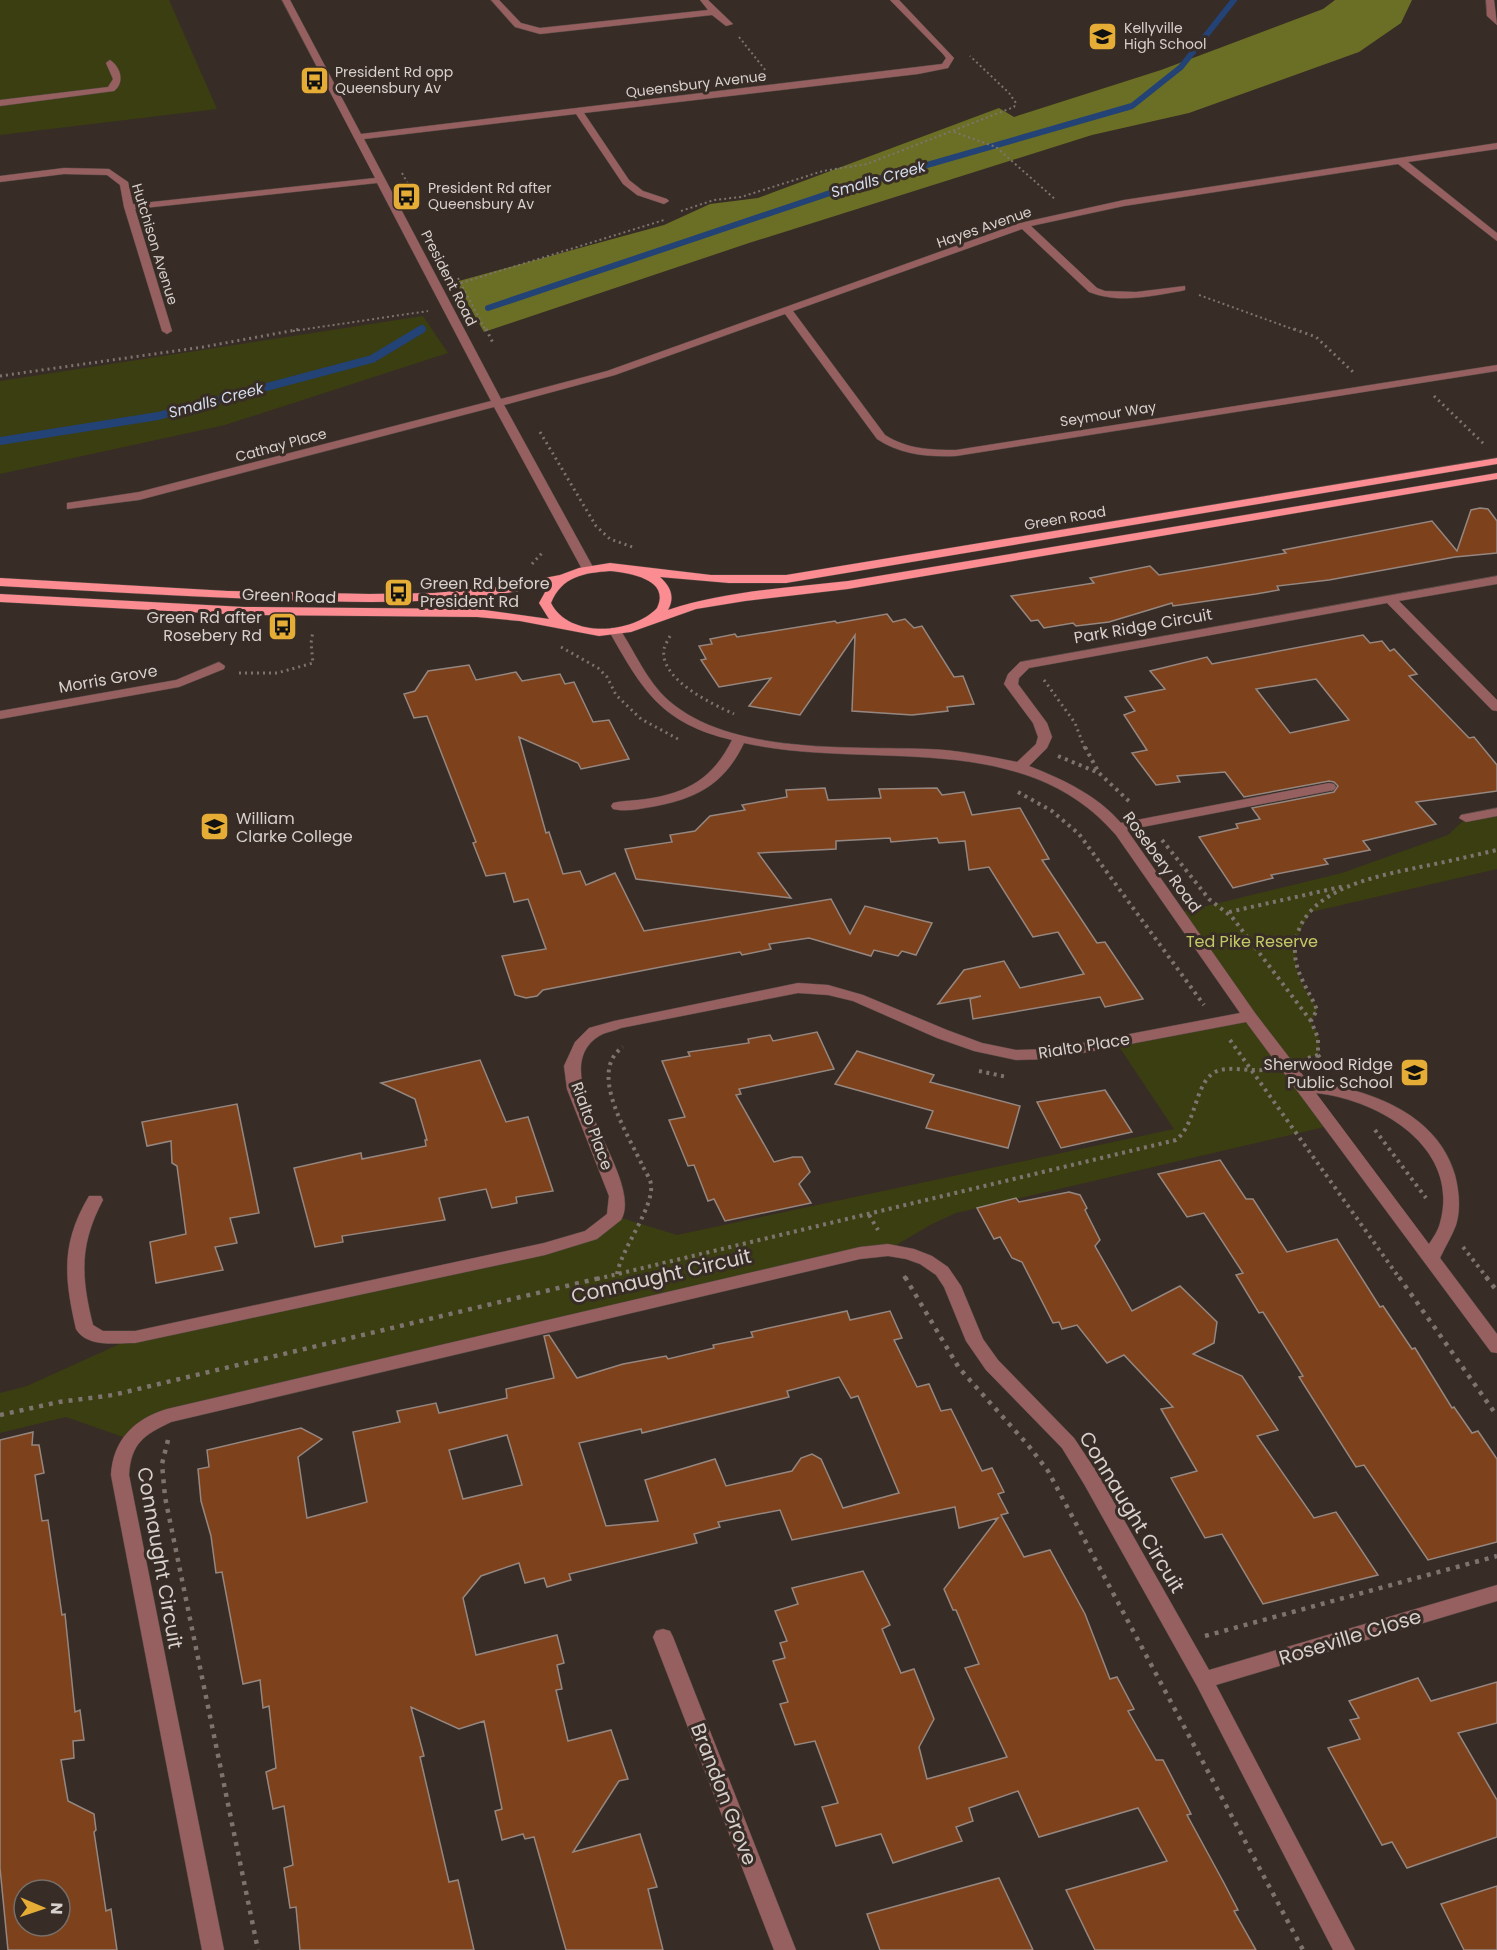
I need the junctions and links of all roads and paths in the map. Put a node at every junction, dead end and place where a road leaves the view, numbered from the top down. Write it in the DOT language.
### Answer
graph roads {
  1 [pos="286,0"];
  2 [pos="495,0"];
  3 [pos="704,0"];
  4 [pos="894,0"];
  5 [pos="1490,0"];
  6 [pos="714,12"];
  7 [pos="1497,22"];
  8 [pos="729,24"];
  9 [pos="528,30"];
  10 [pos="519,35"];
  11 [pos="969,55"];
  12 [pos="110,63"];
  13 [pos="777,88"];
  14 [pos="0,103"];
  15 [pos="578,111"];
  16 [pos="953,132"];
  17 [pos="359,137"];
  18 [pos="1497,146"];
  19 [pos="1400,161"];
  20 [pos="0,179"];
  21 [pos="381,180"];
  22 [pos="664,201"];
  23 [pos="129,207"];
  24 [pos="679,212"];
  25 [pos="1072,215"];
  26 [pos="671,216"];
  27 [pos="1024,225"];
  28 [pos="1497,238"];
  29 [pos="1181,288"];
  30 [pos="424,311"];
  31 [pos="788,311"];
  32 [pos="167,331"];
  33 [pos="494,346"];
  34 [pos="1497,368"];
  35 [pos="0,376"];
  36 [pos="1419,381"];
  37 [pos="1370,388"];
  38 [pos="497,402"];
  39 [pos="535,424"];
  40 [pos="1488,447"];
  41 [pos="1497,461"];
  42 [pos="1497,476"];
  43 [pos="71,506"];
  44 [pos="643,551"];
  45 [pos="588,569"];
  46 [pos="636,570"];
  47 [pos="562,578"];
  48 [pos="1497,580"];
  49 [pos="0,582"];
  50 [pos="0,598"];
  51 [pos="1390,599"];
  52 [pos="650,621"];
  53 [pos="577,628"];
  54 [pos="313,631"];
  55 [pos="615,631"];
  56 [pos="675,631"];
  57 [pos="555,645"];
  58 [pos="219,666"];
  59 [pos="1023,667"];
  60 [pos="1497,707"];
  61 [pos="0,715"];
  62 [pos="737,716"];
  63 [pos="740,738"];
  64 [pos="683,741"];
  65 [pos="1038,750"];
  66 [pos="1021,766"];
  67 [pos="1099,773"];
  68 [pos="1329,787"];
  69 [pos="1014,790"];
  70 [pos="618,806"];
  71 [pos="1497,812"];
  72 [pos="1466,818"];
  73 [pos="1149,822"];
  74 [pos="1118,828"];
  75 [pos="1497,850"];
  76 [pos="1350,885"];
  77 [pos="1228,913"];
  78 [pos="1250,1016"];
  79 [pos="1216,1022"];
  80 [pos="1311,1022"];
  81 [pos="1230,1040"];
  82 [pos="1219,1042"];
  83 [pos="625,1046"];
  84 [pos="1318,1055"];
  85 [pos="1287,1064"];
  86 [pos="975,1070"];
  87 [pos="1252,1071"];
  88 [pos="1011,1077"];
  89 [pos="1304,1087"];
  90 [pos="1345,1090"];
  91 [pos="1373,1128"];
  92 [pos="95,1200"];
  93 [pos="869,1215"];
  94 [pos="1451,1230"];
  95 [pos="888,1250"];
  96 [pos="1431,1258"];
  97 [pos="617,1274"];
  98 [pos="1497,1291"];
  99 [pos="1497,1347"];
  100 [pos="153,1386"];
  101 [pos="0,1415"];
  102 [pos="167,1416"];
  103 [pos="1497,1416"];
  104 [pos="1497,1556"];
  105 [pos="1497,1593"];
  106 [pos="663,1637"];
  107 [pos="1183,1642"];
  108 [pos="1146,1653"];
  109 [pos="1204,1680"];
  110 [pos="213,1950"];
  111 [pos="258,1950"];
  112 [pos="785,1950"];
  113 [pos="1303,1950"];
  114 [pos="1344,1950"];
  1 -- 17 [label="street, President Road"];
  2 -- 9 [label="street"];
  3 -- 6 [label="street"];
  4 -- 13 [label="street, Queensbury Avenue"];
  5 -- 7 [label="street"];
  6 -- 8 [label="street"];
  6 -- 9 [label="street"];
  8 -- 13 [label="path"];
  9 -- 10 [label="street"];
  11 -- 16 [label="path"];
  12 -- 14 [label="street"];
  13 -- 15 [label="street, Queensbury Avenue"];
  15 -- 17 [label="street, Queensbury Avenue"];
  15 -- 22 [label="street"];
  16 -- 24 [label="path"];
  16 -- 25 [label="path"];
  17 -- 21 [label="street, President Road"];
  18 -- 19 [label="street, Hayes Avenue"];
  19 -- 25 [label="street, Hayes Avenue"];
  19 -- 28 [label="street"];
  20 -- 23 [label="street, Hutchison Avenue"];
  21 -- 23 [label="street"];
  21 -- 38 [label="street, President Road"];
  23 -- 32 [label="street, Hutchison Avenue"];
  25 -- 27 [label="street, Hayes Avenue"];
  26 -- 33 [label="path"];
  27 -- 29 [label="street"];
  27 -- 31 [label="street, Hayes Avenue"];
  29 -- 37 [label="path"];
  30 -- 35 [label="path"];
  31 -- 37 [label="street, Seymour Way"];
  31 -- 38 [label="street, Hayes Avenue"];
  34 -- 36 [label="street, Seymour Way"];
  36 -- 37 [label="street, Seymour Way"];
  36 -- 40 [label="path"];
  38 -- 43 [label="street, Cathay Place"];
  38 -- 45 [label="street, President Road"];
  39 -- 44 [label="path"];
  41 -- 46 [label="main road, Green Road"];
  42 -- 52 [label="main road, Green Road"];
  45 -- 46 [label="main road, Green Road"];
  45 -- 47 [label="main road, Green Road"];
  46 -- 52 [label="main road"];
  47 -- 49 [label="main road, Green Road"];
  47 -- 53 [label="main road"];
  48 -- 51 [label="street, Park Ridge Circuit"];
  50 -- 53 [label="main road, Green Road"];
  51 -- 59 [label="street, Park Ridge Circuit"];
  51 -- 60 [label="street"];
  52 -- 55 [label="main road, Green Road"];
  53 -- 55 [label="main road, Green Road"];
  54 -- 58 [label="path"];
  55 -- 63 [label="street, Rosebery Road"];
  56 -- 62 [label="path"];
  57 -- 64 [label="path"];
  58 -- 61 [label="street, Morris Grove"];
  59 -- 65 [label="street"];
  59 -- 67 [label="path"];
  63 -- 66 [label="street, Rosebery Road"];
  63 -- 70 [label="street"];
  65 -- 66 [label="street"];
  65 -- 67 [label="path"];
  66 -- 74 [label="street, Rosebery Road"];
  67 -- 73 [label="path"];
  68 -- 73 [label="street"];
  69 -- 79 [label="path"];
  71 -- 72 [label="street"];
  73 -- 74 [label="street"];
  73 -- 77 [label="path"];
  74 -- 78 [label="street, Rosebery Road"];
  75 -- 76 [label="path"];
  76 -- 77 [label="path"];
  76 -- 80 [label="path"];
  77 -- 80 [label="path"];
  78 -- 79 [label="street, Rialto Place"];
  78 -- 85 [label="street, Rosebery Road"];
  79 -- 81 [label="path"];
  79 -- 92 [label="street, Rialto Place"];
  80 -- 84 [label="path"];
  81 -- 82 [label="path"];
  81 -- 87 [label="path"];
  83 -- 97 [label="path"];
  84 -- 85 [label="path"];
  84 -- 90 [label="path"];
  85 -- 87 [label="path"];
  85 -- 89 [label="street, Rosebery Road"];
  86 -- 88 [label="path"];
  87 -- 93 [label="path"];
  87 -- 103 [label="path"];
  89 -- 90 [label="street"];
  89 -- 96 [label="street, Rosebery Road"];
  90 -- 94 [label="street"];
  91 -- 94 [label="path"];
  93 -- 95 [label="path"];
  93 -- 97 [label="path"];
  94 -- 96 [label="street"];
  94 -- 98 [label="path"];
  95 -- 102 [label="street, Connaught Circuit"];
  95 -- 107 [label="street, Connaught Circuit"];
  95 -- 108 [label="path"];
  96 -- 99 [label="street, Rosebery Road"];
  97 -- 100 [label="path"];
  100 -- 101 [label="path"];
  100 -- 102 [label="path"];
  102 -- 110 [label="street, Connaught Circuit"];
  102 -- 111 [label="path"];
  104 -- 107 [label="path"];
  105 -- 109 [label="street, Roseville Close"];
  106 -- 112 [label="street, Brandon Grove"];
  107 -- 108 [label="path"];
  107 -- 109 [label="street, Connaught Circuit"];
  108 -- 113 [label="path"];
  109 -- 114 [label="street, Connaught Circuit"];
}
